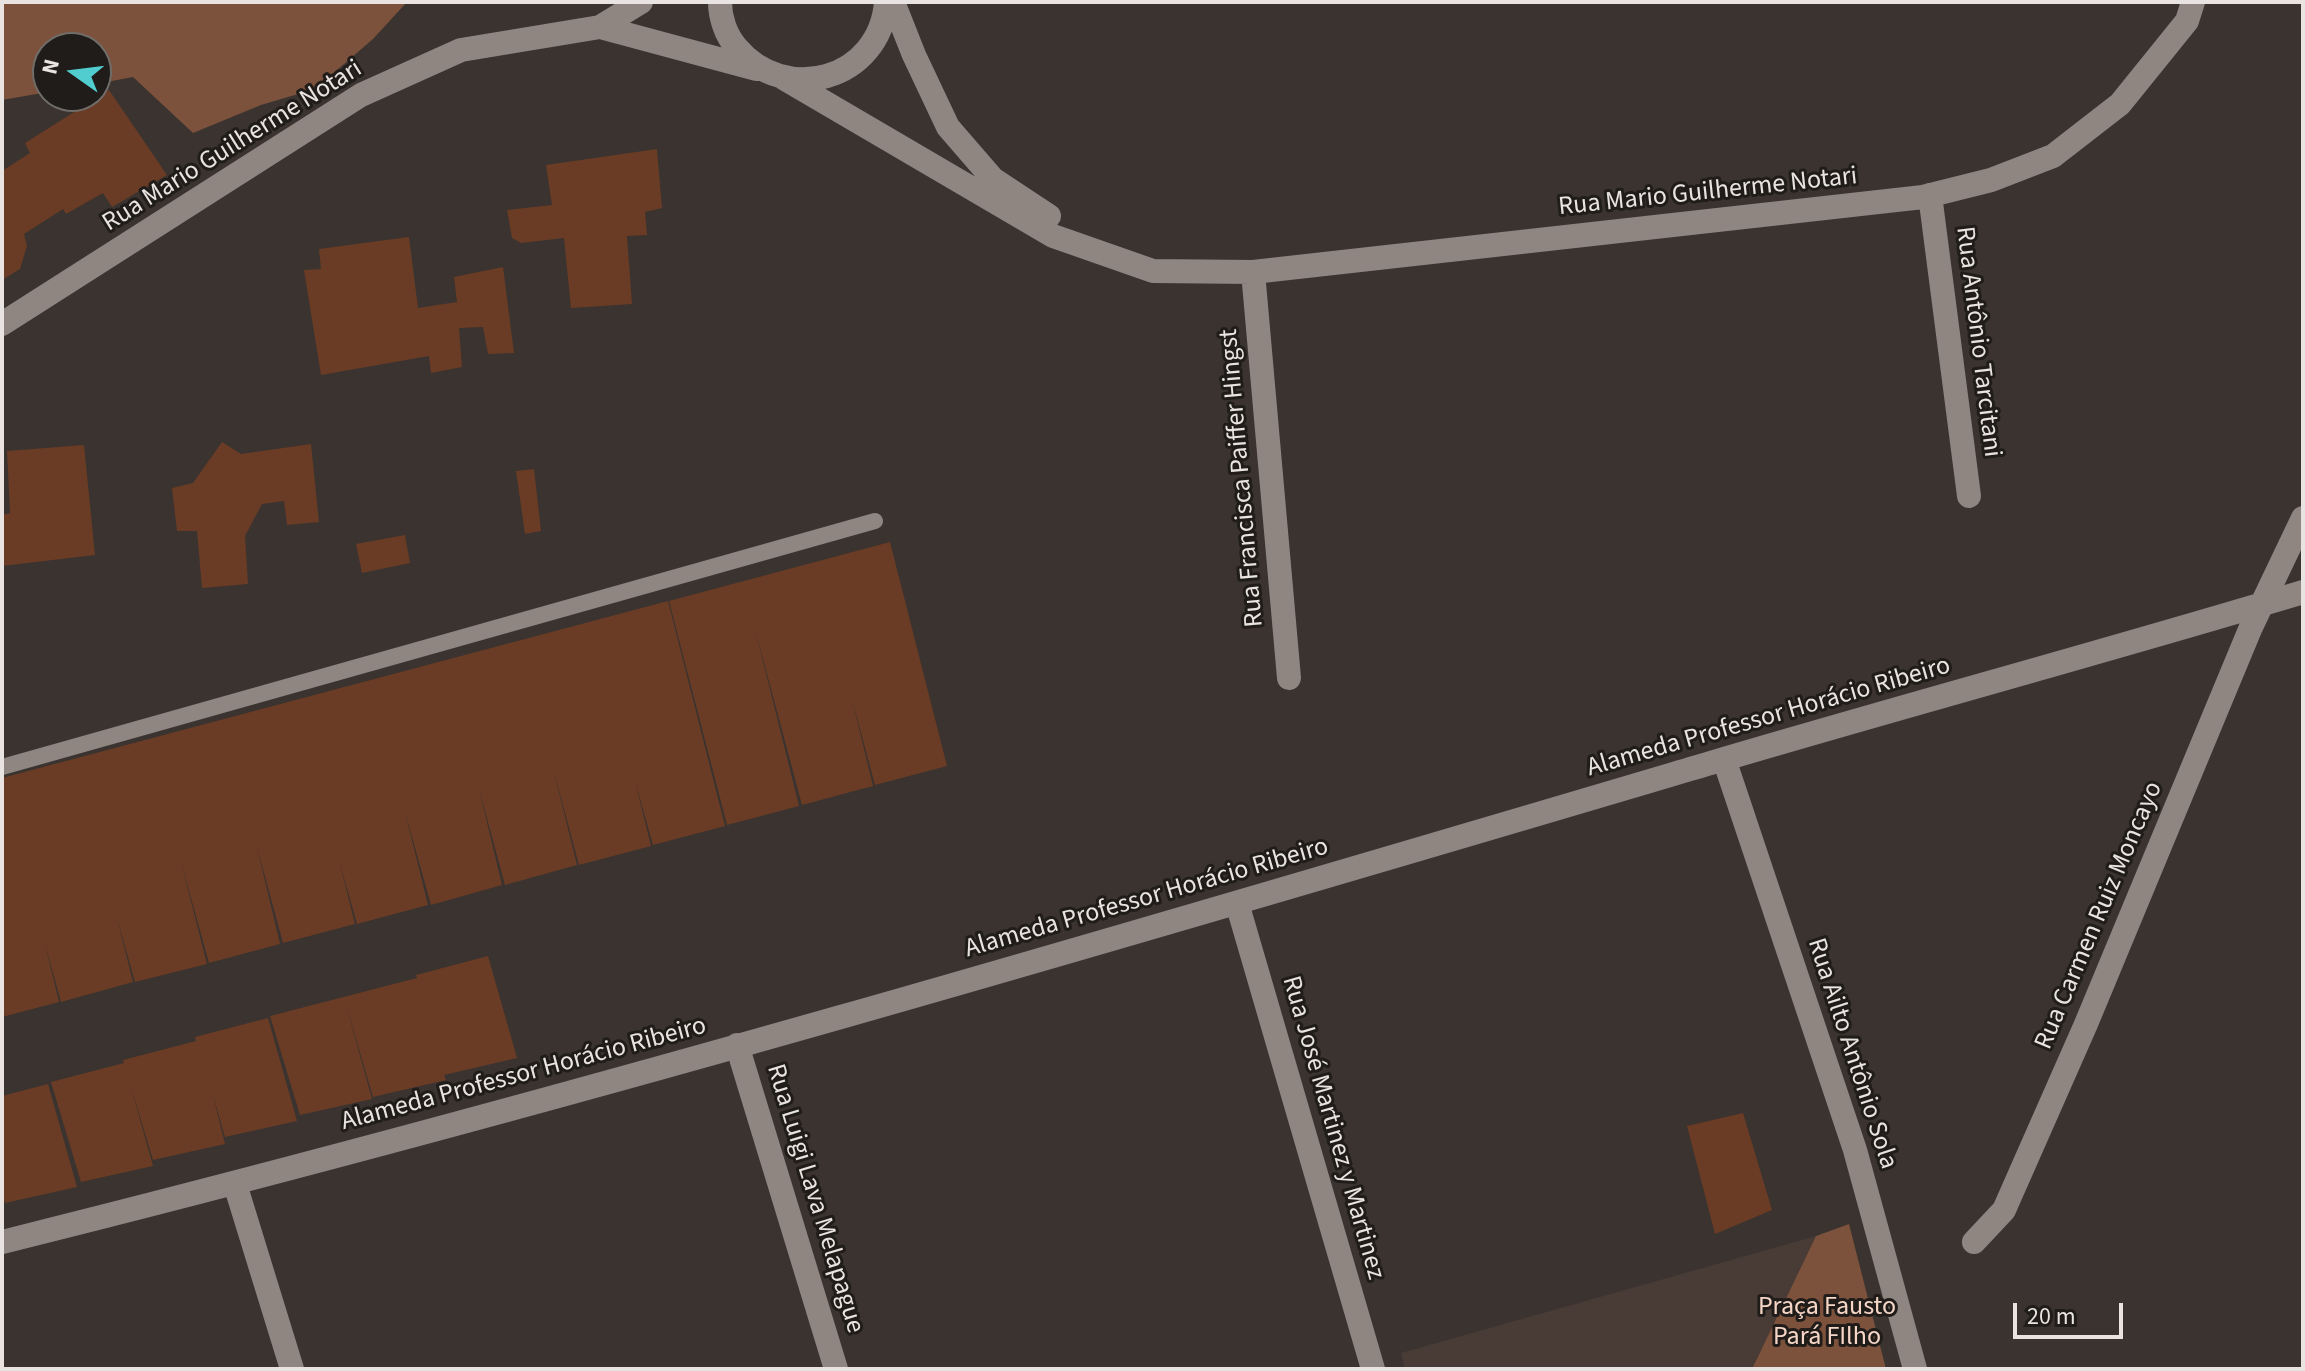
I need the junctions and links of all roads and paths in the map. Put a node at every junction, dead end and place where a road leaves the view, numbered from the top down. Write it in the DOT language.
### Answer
graph roads {
  1 [pos="641,2"];
  2 [pos="720,2"];
  3 [pos="886,2"];
  4 [pos="893,2"];
  5 [pos="2193,2"];
  6 [pos="600,27"];
  7 [pos="775,76"];
  8 [pos="1930,195"];
  9 [pos="1153,271"];
  10 [pos="1253,272"];
  11 [pos="2,324"];
  12 [pos="1969,496"];
  13 [pos="2303,518"];
  14 [pos="875,521"];
  15 [pos="2303,592"];
  16 [pos="2264,604"];
  17 [pos="1289,678"];
  18 [pos="1724,759"];
  19 [pos="2,767"];
  20 [pos="1237,903"];
  21 [pos="737,1045"];
  22 [pos="235,1184"];
  23 [pos="2,1242"];
  24 [pos="1974,1242"];
  25 [pos="292,1369"];
  26 [pos="836,1369"];
  27 [pos="1373,1369"];
  28 [pos="1915,1369"];
  1 -- 6 [label="street, Rua Mario Guilherme Notari"];
  2 -- 7 [label="street, Rua Mario Guilherme Notari"];
  3 -- 7 [label="street, Rua Mario Guilherme Notari"];
  4 -- 9 [label="street, Rua Mario Guilherme Notari"];
  5 -- 8 [label="street, Rua Mario Guilherme Notari"];
  6 -- 7 [label="street, Rua Mario Guilherme Notari"];
  6 -- 11 [label="street, Rua Mario Guilherme Notari"];
  7 -- 9 [label="street, Rua Mario Guilherme Notari"];
  8 -- 10 [label="street, Rua Mario Guilherme Notari"];
  8 -- 12 [label="street, Rua Antônio Tarcitani"];
  9 -- 10 [label="street, Rua Mario Guilherme Notari"];
  10 -- 17 [label="street, Rua Francisca Paiffer Hingst"];
  13 -- 16 [label="street, Rua Carmen Ruiz Moncayo"];
  14 -- 19 [label="lane"];
  15 -- 16 [label="street, Alameda Professor Horácio Ribeiro"];
  16 -- 18 [label="street, Alameda Professor Horácio Ribeiro"];
  16 -- 24 [label="street, Rua Carmen Ruiz Moncayo"];
  18 -- 20 [label="street, Alameda Professor Horácio Ribeiro"];
  18 -- 28 [label="street, Rua Ailto Antônio Sola"];
  20 -- 21 [label="street, Alameda Professor Horácio Ribeiro"];
  20 -- 27 [label="street, Rua José Martinez y Martinez"];
  21 -- 22 [label="street, Alameda Professor Horácio Ribeiro"];
  21 -- 26 [label="street, Rua Luigi Lava Melapague"];
  22 -- 23 [label="street, Alameda Professor Horácio Ribeiro"];
  22 -- 25 [label="street"];
}
